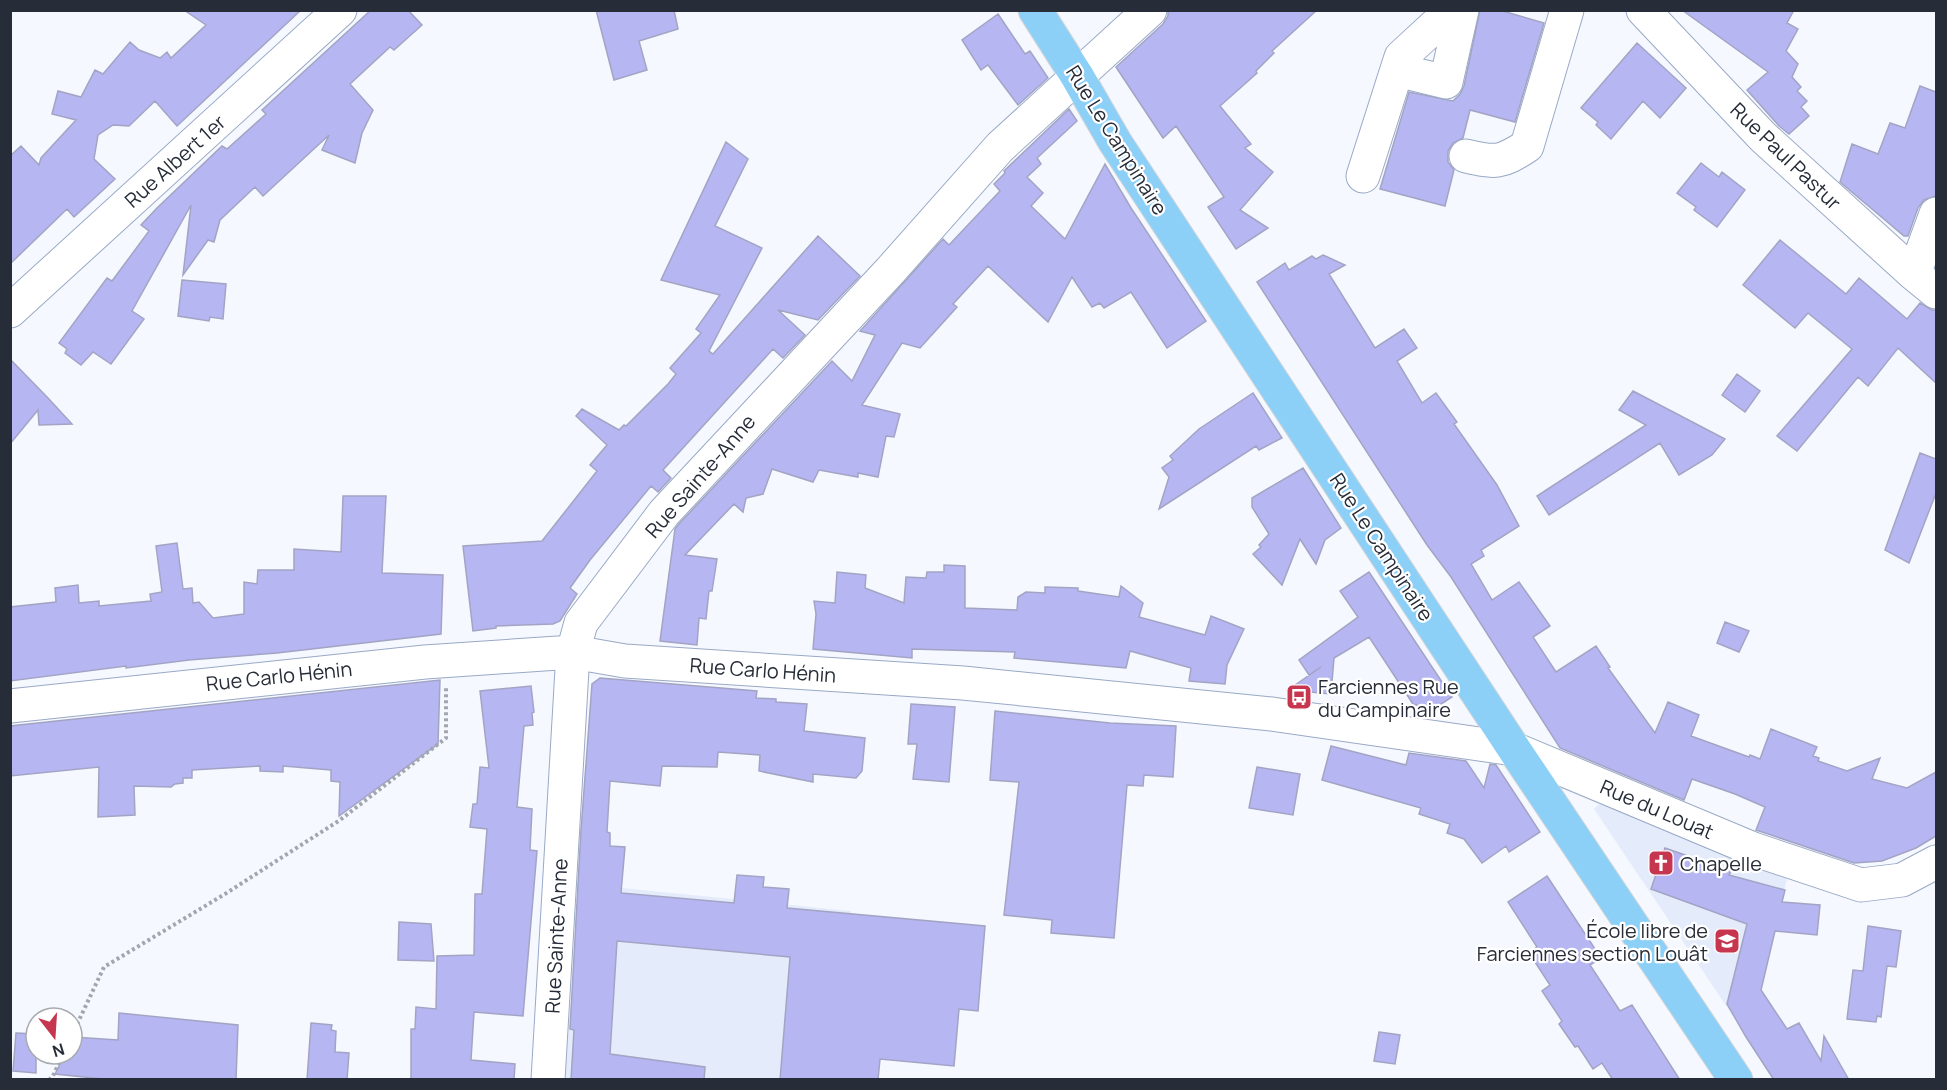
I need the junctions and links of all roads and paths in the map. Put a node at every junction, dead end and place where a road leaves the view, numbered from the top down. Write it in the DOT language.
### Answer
graph roads {
  1 [pos="340,10"];
  2 [pos="1035,10"];
  3 [pos="1150,10"];
  4 [pos="1452,10"];
  5 [pos="1462,10"];
  6 [pos="1567,10"];
  7 [pos="1644,10"];
  8 [pos="1397,70"];
  9 [pos="1077,76"];
  10 [pos="1466,156"];
  11 [pos="1363,176"];
  12 [pos="1936,214"];
  13 [pos="1925,283"];
  14 [pos="10,312"];
  15 [pos="573,652"];
  16 [pos="446,660"];
  17 [pos="10,706"];
  18 [pos="1514,749"];
  19 [pos="1936,862"];
  20 [pos="84,1010"];
  21 [pos="58,1066"];
  22 [pos="49,1080"];
  23 [pos="548,1080"];
  24 [pos="1736,1080"];
  1 -- 14 [label="street, Rue Albert 1er"];
  2 -- 9 [label="main road, Rue Le Campinaire"];
  3 -- 9 [label="street, Rue Sainte-Anne"];
  4 -- 8 [label="street"];
  5 -- 8 [label="street"];
  6 -- 10 [label="street"];
  7 -- 13 [label="street, Rue Paul Pastur"];
  8 -- 11 [label="street"];
  9 -- 15 [label="street, Rue Sainte-Anne"];
  9 -- 18 [label="main road, Rue Le Campinaire"];
  12 -- 13 [label="street"];
  15 -- 16 [label="street, Rue Carlo Hénin"];
  15 -- 18 [label="street, Rue Carlo Hénin"];
  15 -- 23 [label="street, Rue Sainte-Anne"];
  16 -- 17 [label="street, Rue Carlo Hénin"];
  16 -- 20 [label="path"];
  18 -- 19 [label="street, Rue du Louat"];
  18 -- 24 [label="main road, Rue Le Campinaire"];
  21 -- 22 [label="path"];
}
